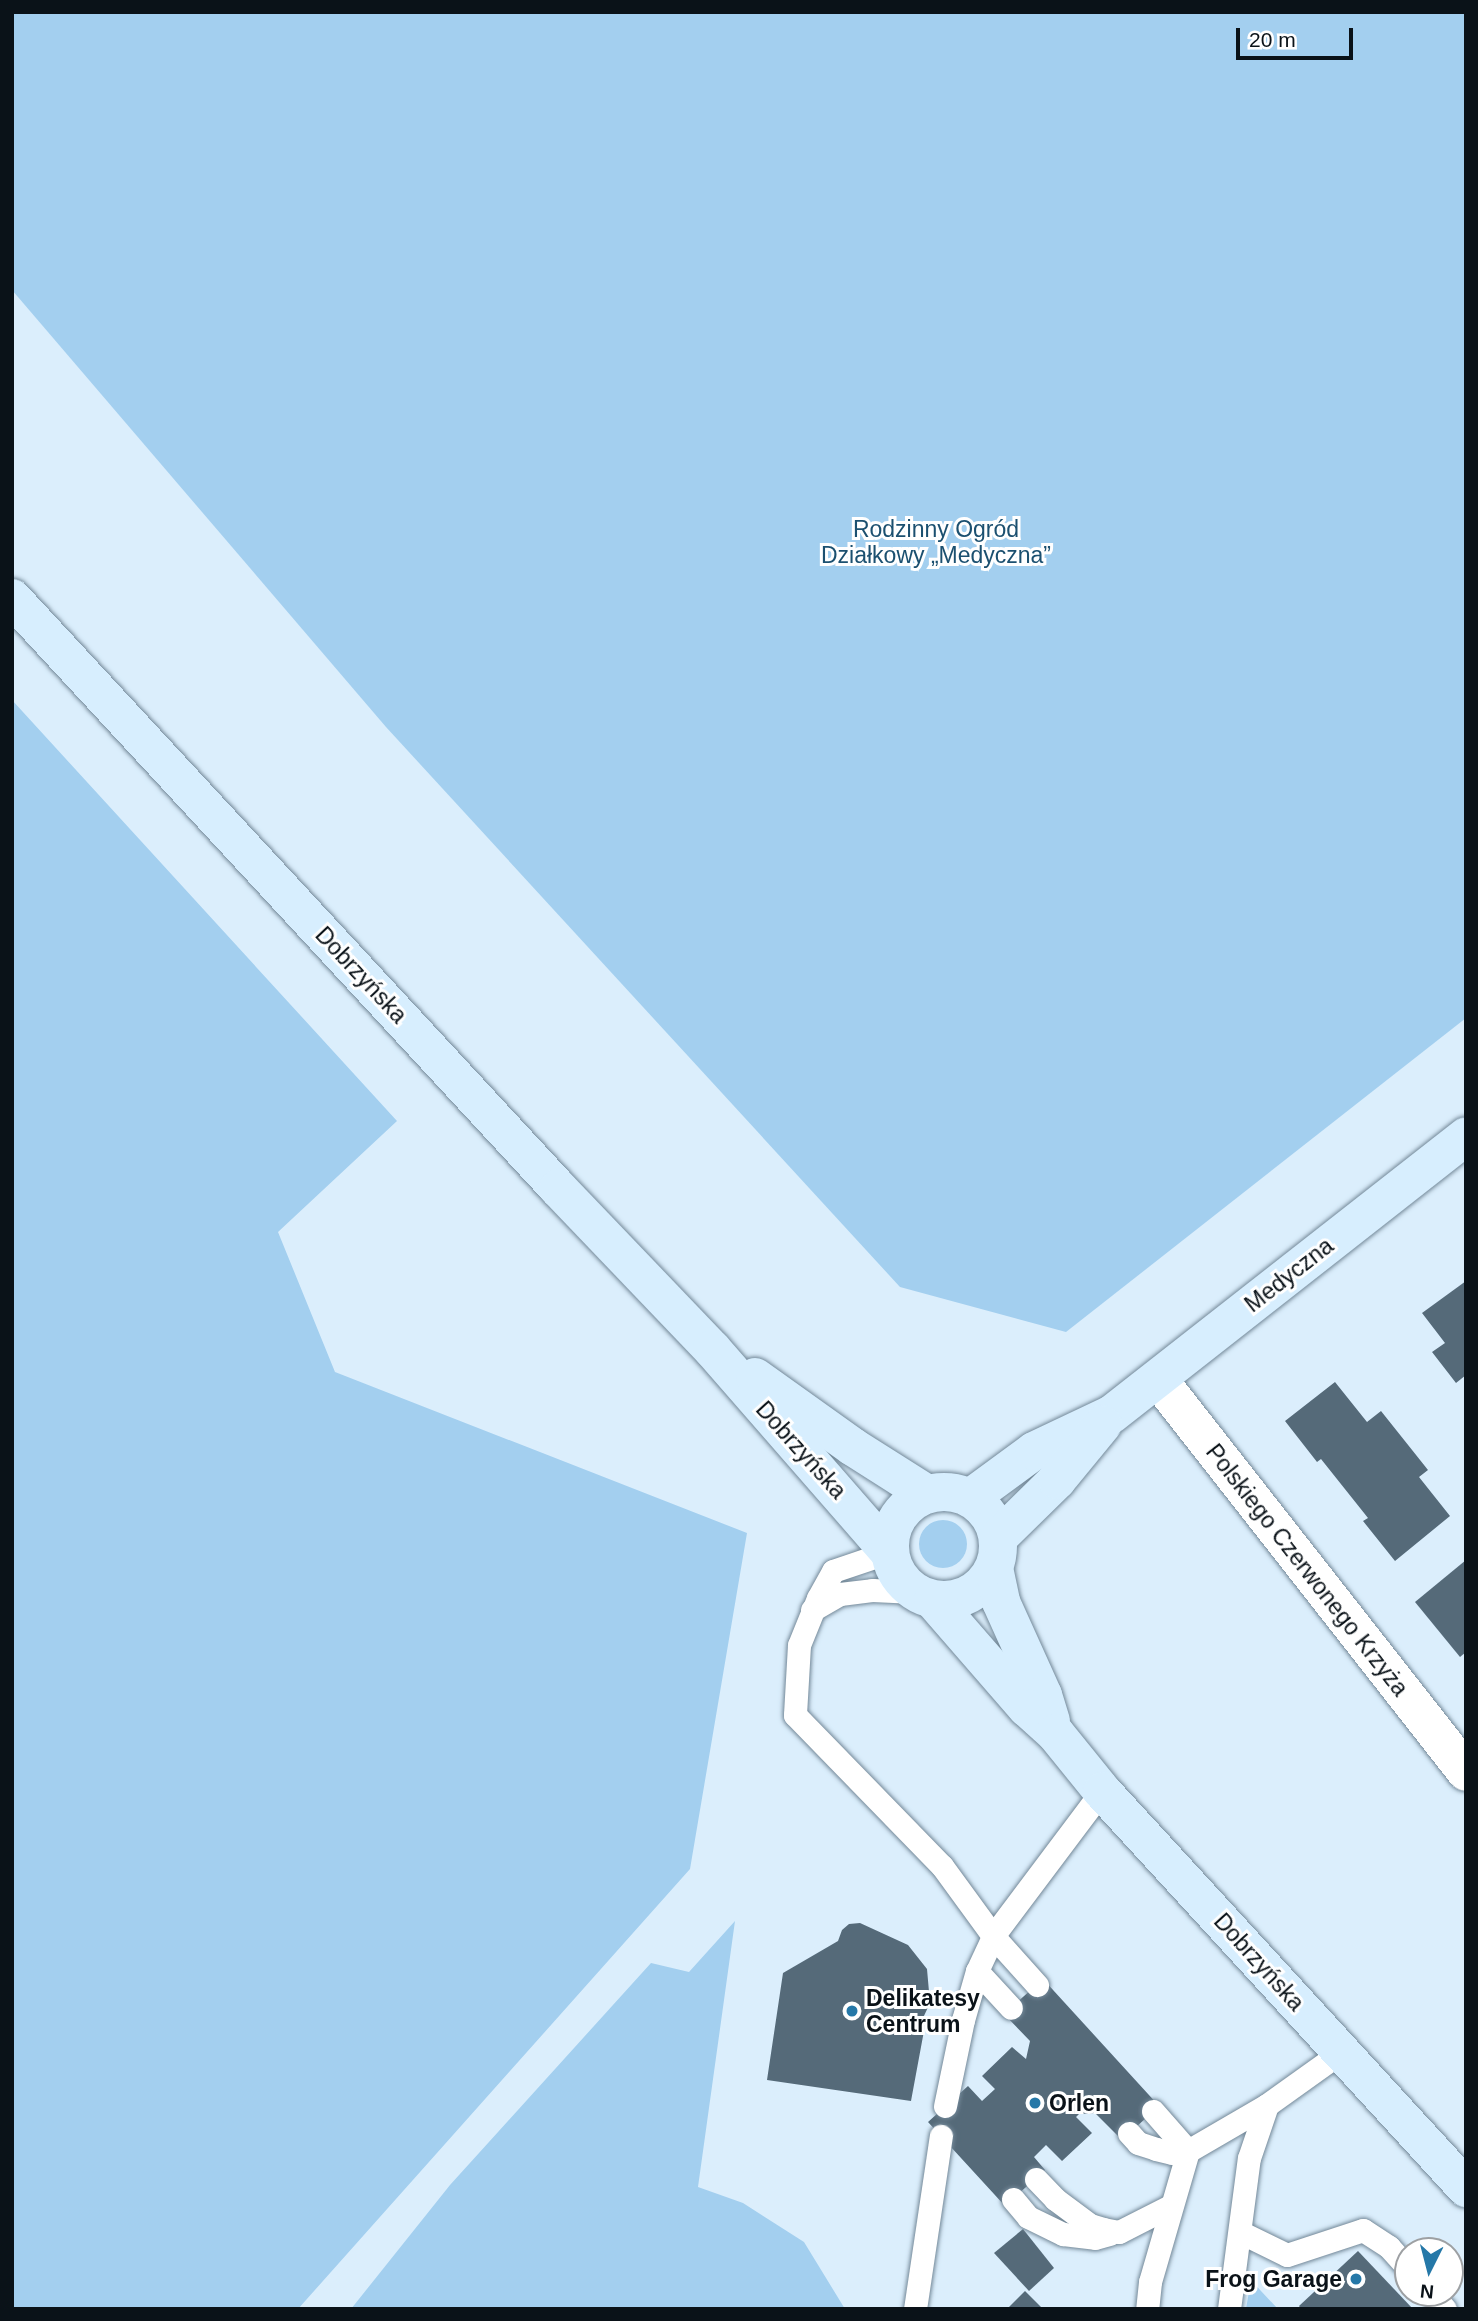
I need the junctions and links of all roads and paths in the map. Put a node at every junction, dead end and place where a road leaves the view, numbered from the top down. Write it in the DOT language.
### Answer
graph roads {
  1 [pos="12,598"];
  2 [pos="1466,1136"];
  3 [pos="712,1349"];
  4 [pos="1158,1379"];
  5 [pos="1112,1414"];
  6 [pos="927,1494"];
  7 [pos="970,1497"];
  8 [pos="889,1552"];
  9 [pos="996,1553"];
  10 [pos="924,1596"];
  11 [pos="812,1610"];
  12 [pos="1055,1733"];
  13 [pos="1463,1762"];
  14 [pos="1102,1791"];
  15 [pos="993,1936"];
  16 [pos="977,1971"];
  17 [pos="1037,1985"];
  18 [pos="1011,2008"];
  19 [pos="1341,2052"];
  20 [pos="951,2095"];
  21 [pos="1267,2105"];
  22 [pos="1153,2111"];
  23 [pos="1129,2133"];
  24 [pos="941,2136"];
  25 [pos="1188,2151"];
  26 [pos="1036,2179"];
  27 [pos="1466,2188"];
  28 [pos="1013,2199"];
  29 [pos="1170,2206"];
  30 [pos="1119,2232"];
  31 [pos="1240,2232"];
  32 [pos="1394,2253"];
  33 [pos="915,2309"];
  34 [pos="1147,2309"];
  35 [pos="1229,2309"];
  1 -- 3 [label="main road, Dobrzyńska"];
  2 -- 4 [label="main road, Medyczna"];
  3 -- 6 [label="main road, Dobrzyńska"];
  3 -- 8 [label="main road, Dobrzyńska"];
  4 -- 5 [label="main road, Medyczna"];
  4 -- 13 [label="street, Polskiego Czerwonego Krzyża"];
  5 -- 7 [label="main road, Medyczna"];
  5 -- 9 [label="main road, Medyczna"];
  6 -- 7 [label="main road"];
  6 -- 8 [label="main road"];
  7 -- 9 [label="main road"];
  8 -- 10 [label="main road"];
  8 -- 11 [label="lane"];
  9 -- 10 [label="main road"];
  9 -- 12 [label="main road, Dobrzyńska"];
  10 -- 11 [label="lane"];
  10 -- 12 [label="main road, Dobrzyńska"];
  11 -- 15 [label="lane"];
  12 -- 14 [label="main road, Dobrzyńska"];
  14 -- 15 [label="lane"];
  14 -- 19 [label="main road, Dobrzyńska"];
  15 -- 16 [label="lane"];
  15 -- 17 [label="lane"];
  16 -- 18 [label="lane"];
  16 -- 20 [label="lane"];
  19 -- 21 [label="lane"];
  19 -- 27 [label="main road, Dobrzyńska"];
  21 -- 25 [label="lane"];
  21 -- 31 [label="lane"];
  22 -- 25 [label="lane"];
  23 -- 25 [label="lane"];
  24 -- 33 [label="lane"];
  25 -- 29 [label="lane"];
  26 -- 30 [label="lane"];
  28 -- 30 [label="lane"];
  29 -- 30 [label="lane"];
  29 -- 34 [label="lane"];
  31 -- 32 [label="lane"];
  31 -- 35 [label="lane"];
}
